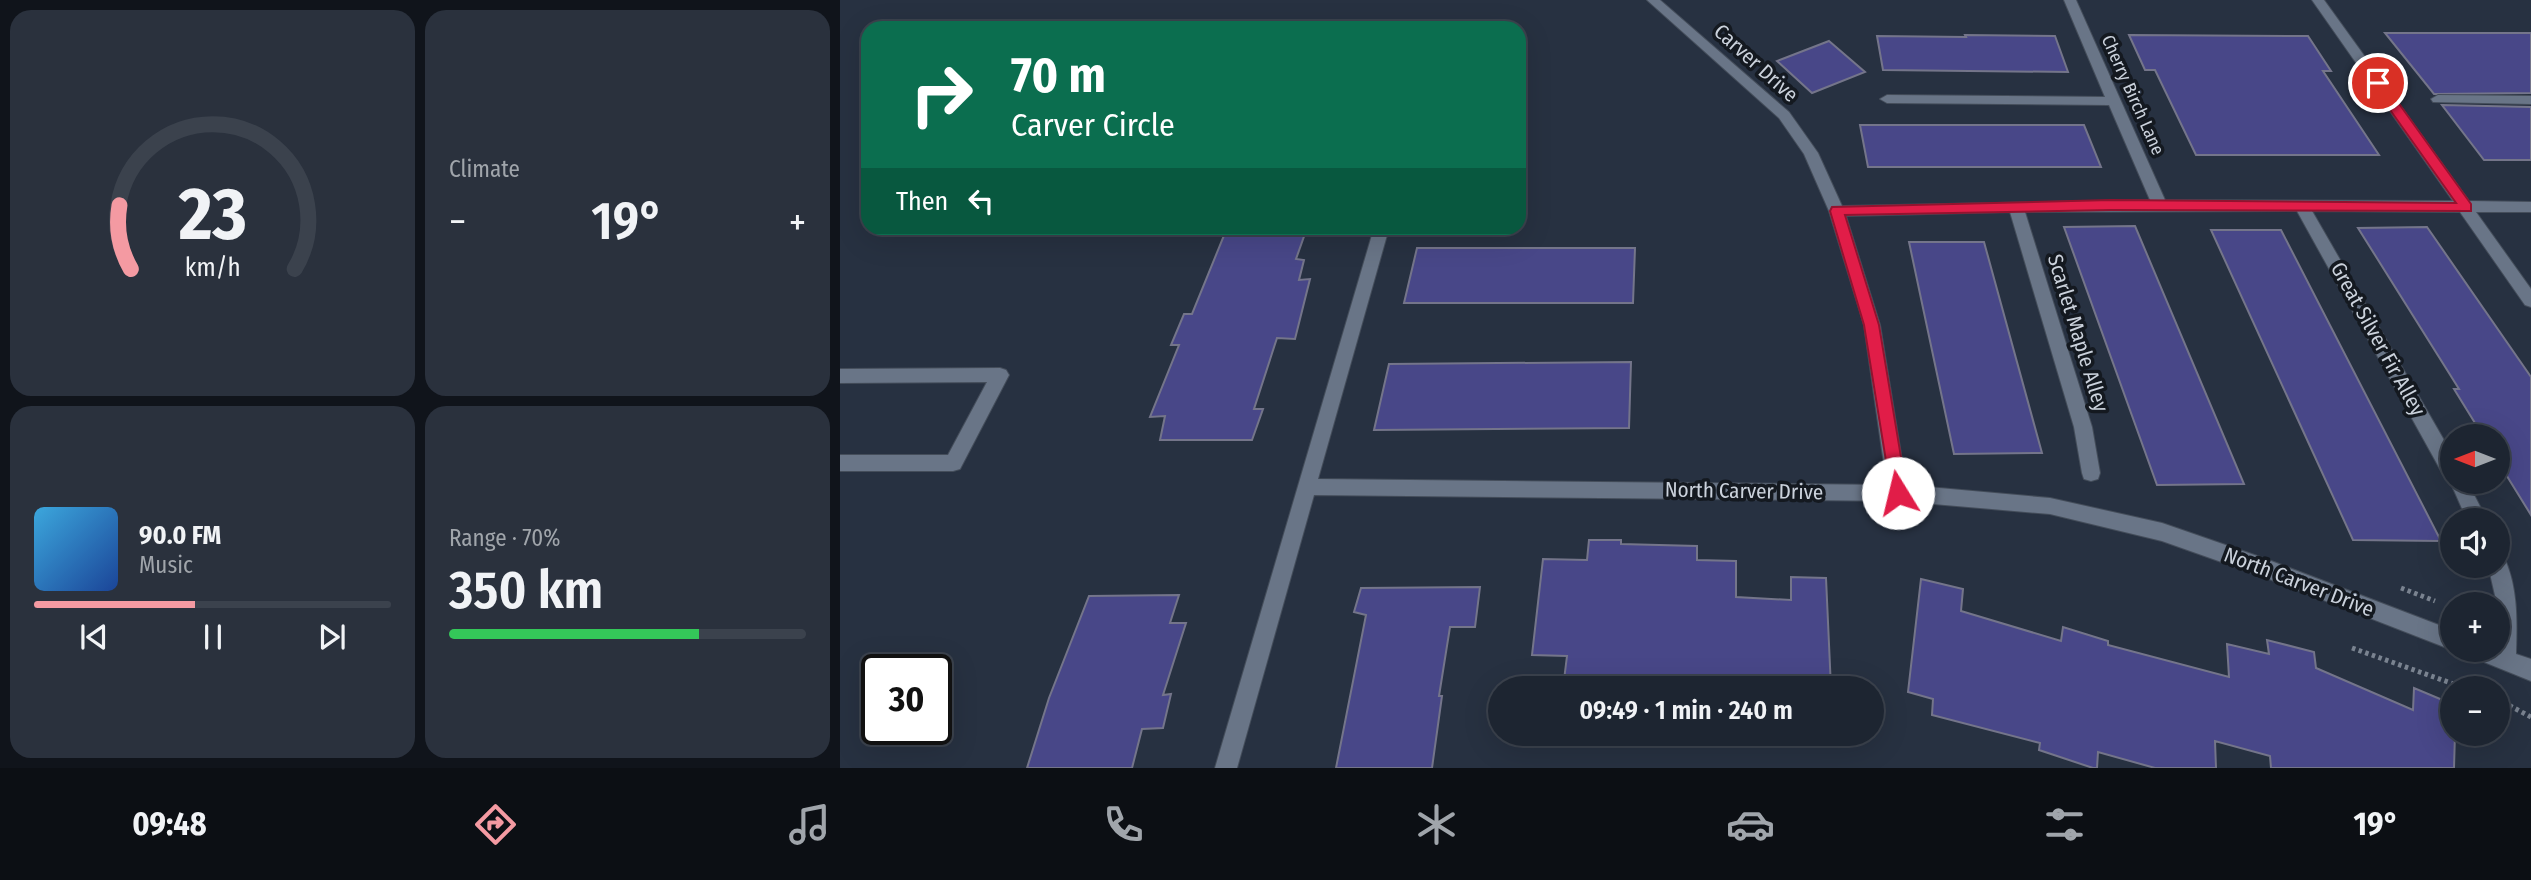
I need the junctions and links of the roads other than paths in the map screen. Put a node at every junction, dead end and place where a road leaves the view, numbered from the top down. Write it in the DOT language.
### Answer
graph roads {
  1 [pos="1653,0"];
  2 [pos="2070,0"];
  3 [pos="2318,0"];
  4 [pos="1887,99"];
  5 [pos="2438,99"];
  6 [pos="2531,100"];
  7 [pos="2114,101"];
  8 [pos="2160,206"];
  9 [pos="2016,207"];
  10 [pos="2302,207"];
  11 [pos="2466,207"];
  12 [pos="2531,207"];
  13 [pos="1837,211"];
  14 [pos="1379,235"];
  15 [pos="2531,301"];
  16 [pos="840,376"];
  17 [pos="2440,451"];
  18 [pos="840,463"];
  19 [pos="2091,473"];
  20 [pos="1306,487"];
  21 [pos="1898,493"];
  22 [pos="2440,635"];
  23 [pos="2510,662"];
  24 [pos="2531,670"];
  25 [pos="1226,768"];
  1 -- 13 [label="street, Carver Drive"];
  2 -- 7 [label="street, Cherry Birch Lane"];
  3 -- 11 [label="street"];
  4 -- 7 [label="street"];
  5 -- 6 [label="street"];
  7 -- 8 [label="street, Cherry Birch Lane"];
  8 -- 9 [label="street"];
  8 -- 10 [label="street"];
  9 -- 13 [label="street"];
  9 -- 19 [label="street, Scarlet Maple Alley"];
  10 -- 11 [label="street"];
  10 -- 17 [label="street, Great Silver Fir Alley"];
  11 -- 12 [label="street"];
  11 -- 15 [label="street"];
  13 -- 21 [label="street, Carver Drive"];
  14 -- 20 [label="street"];
  16 -- 18 [label="street"];
  20 -- 21 [label="street, North Carver Drive"];
  20 -- 25 [label="street"];
  21 -- 22 [label="street, North Carver Drive"];
  23 -- 24 [label="street"];
}
